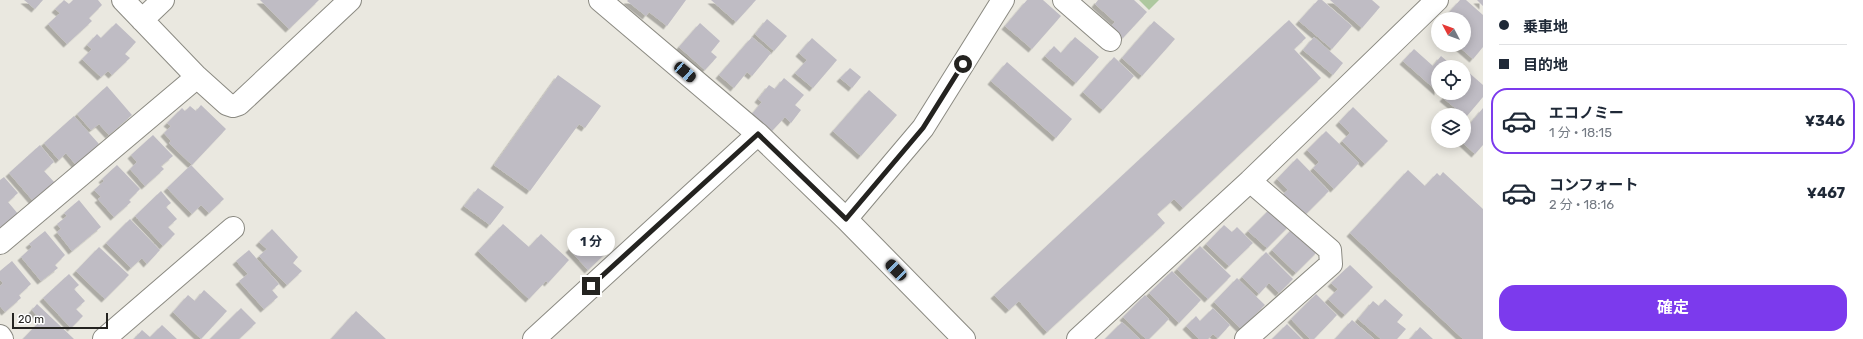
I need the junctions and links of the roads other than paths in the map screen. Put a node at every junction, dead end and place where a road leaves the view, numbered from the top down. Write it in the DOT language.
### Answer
graph roads {
  1 [pos="123,0"];
  2 [pos="163,0"];
  3 [pos="350,0"];
  4 [pos="600,0"];
  5 [pos="1003,0"];
  6 [pos="1064,0"];
  7 [pos="1438,0"];
  8 [pos="142,20"];
  9 [pos="1110,40"];
  10 [pos="197,77"];
  11 [pos="758,134"];
  12 [pos="1250,181"];
  13 [pos="846,219"];
  14 [pos="233,228"];
  15 [pos="0,243"];
  16 [pos="0,336"];
  17 [pos="2,339"];
  18 [pos="104,339"];
  19 [pos="534,339"];
  20 [pos="964,339"];
  21 [pos="1078,339"];
  22 [pos="1246,339"];
  1 -- 8 [label="street"];
  2 -- 8 [label="street"];
  3 -- 10 [label="street"];
  4 -- 11 [label="street"];
  5 -- 13 [label="street"];
  6 -- 9 [label="street"];
  7 -- 12 [label="street"];
  8 -- 10 [label="street"];
  10 -- 15 [label="street"];
  11 -- 13 [label="street"];
  11 -- 19 [label="street"];
  12 -- 21 [label="street"];
  12 -- 22 [label="street"];
  13 -- 20 [label="street"];
  14 -- 18 [label="street"];
  16 -- 17 [label="street"];
}
